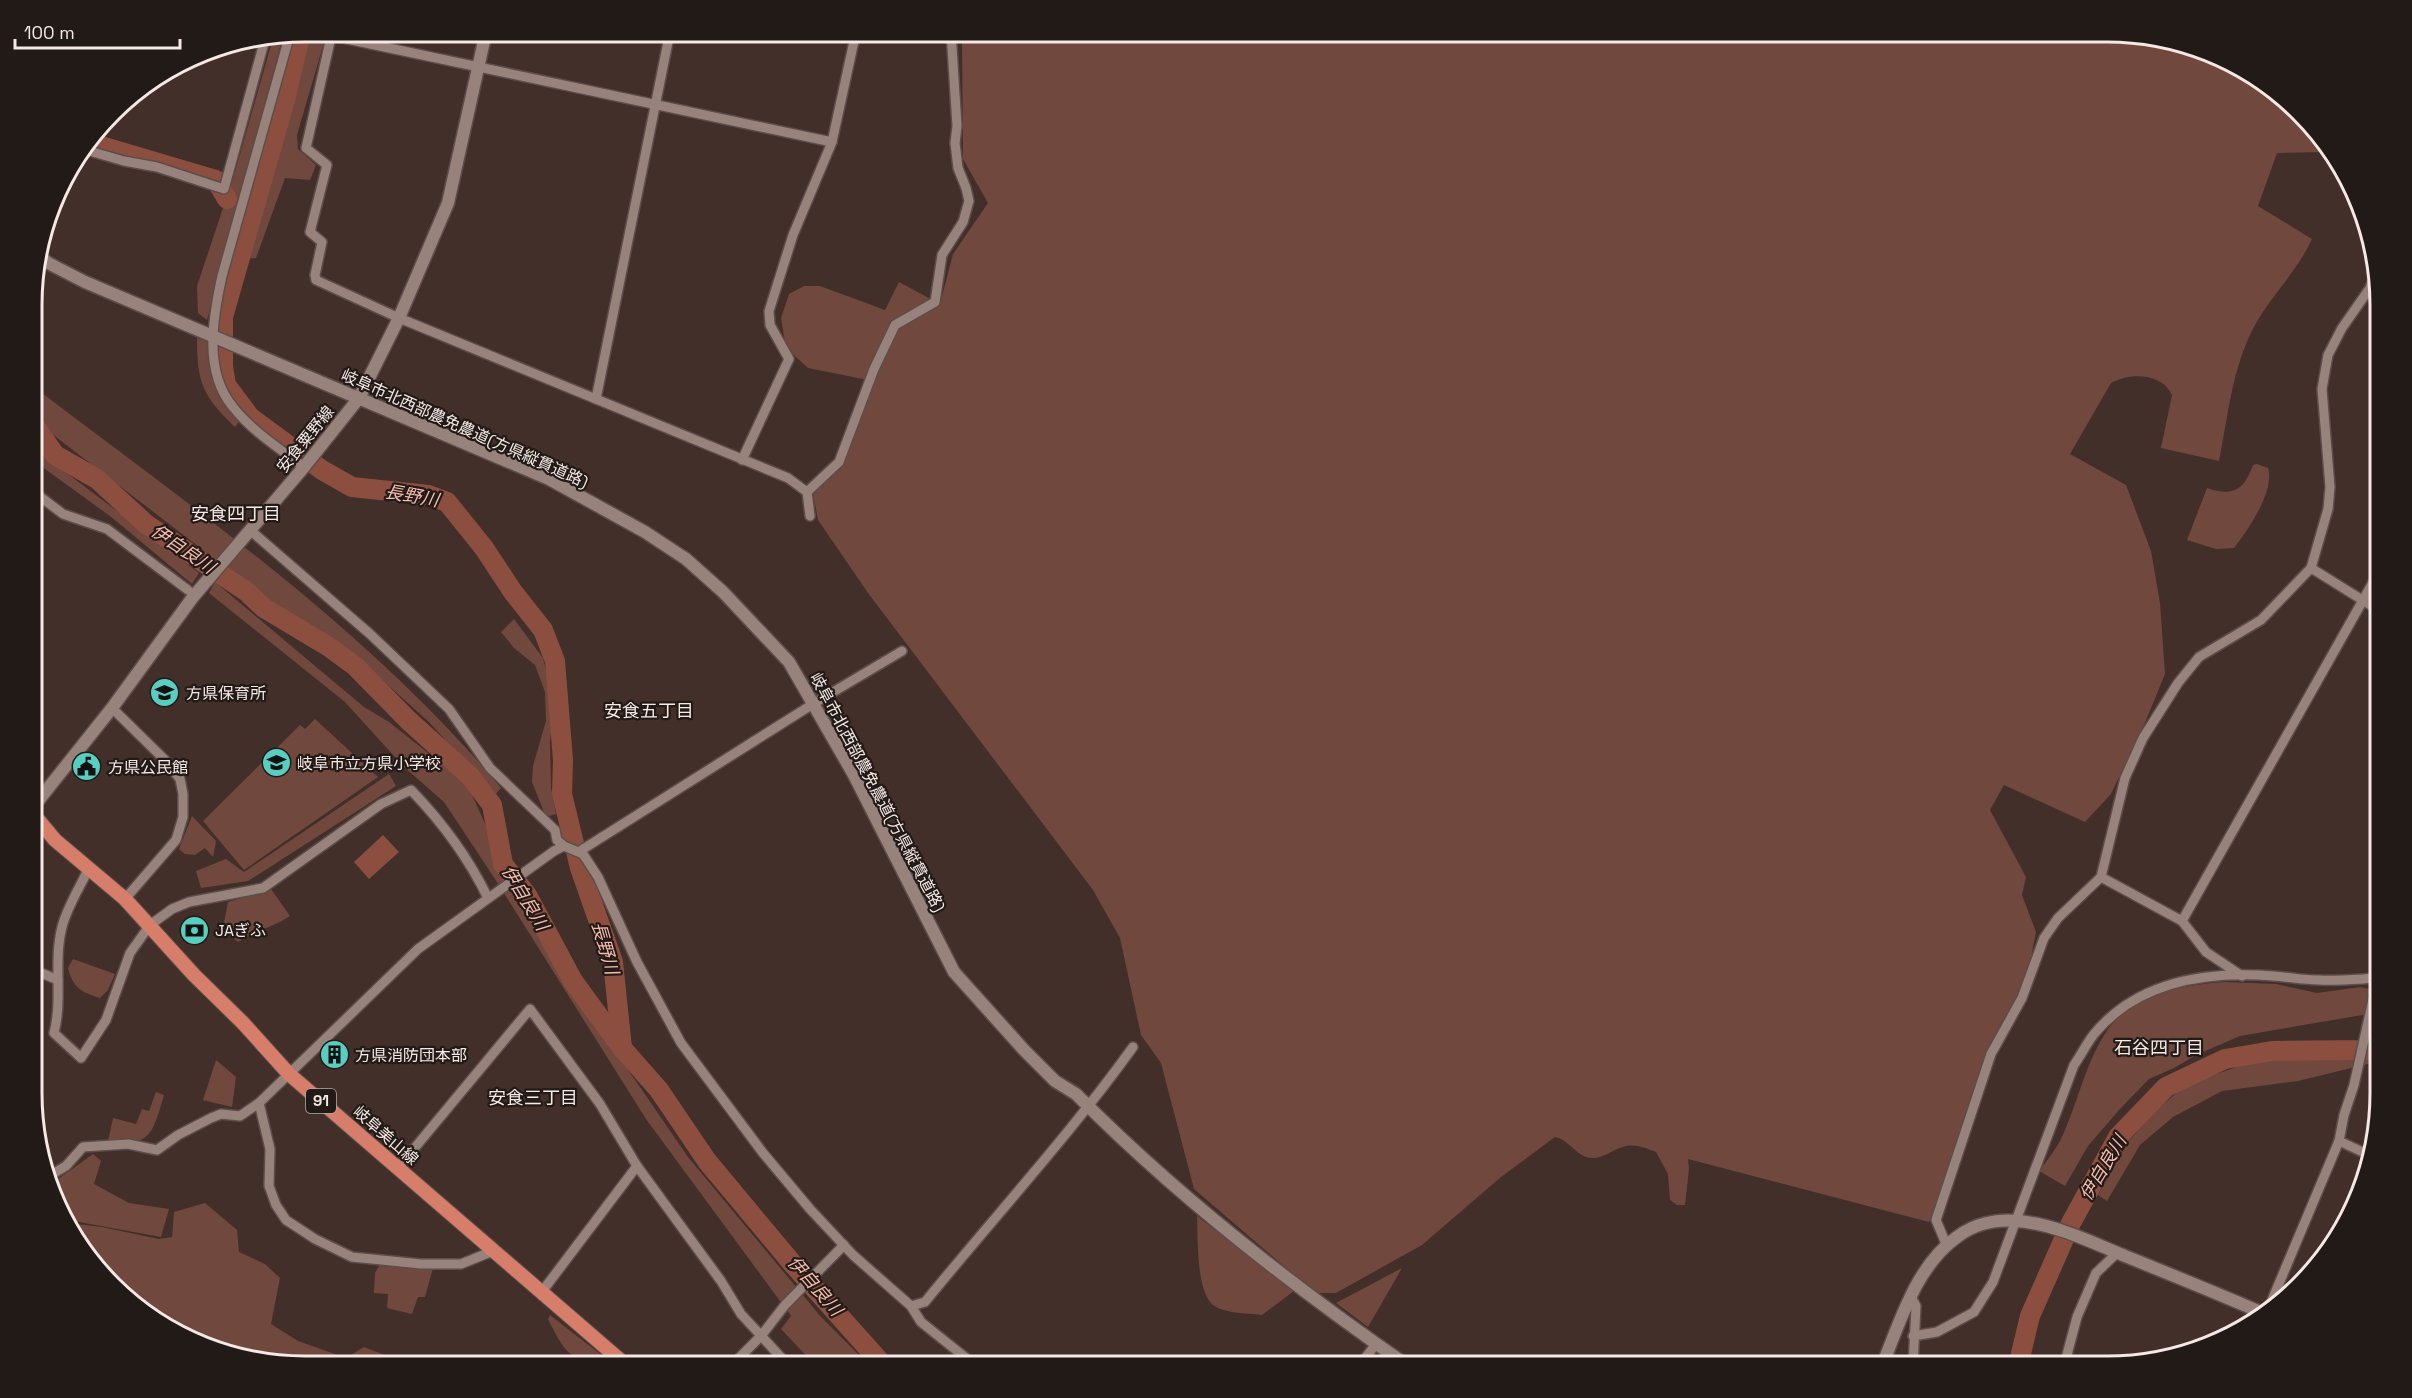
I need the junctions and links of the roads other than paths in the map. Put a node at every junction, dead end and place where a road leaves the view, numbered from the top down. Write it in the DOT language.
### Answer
graph roads {
  1 [pos="330,42"];
  2 [pos="360,42"];
  3 [pos="484,42"];
  4 [pos="668,42"];
  5 [pos="854,42"];
  6 [pos="952,42"];
  7 [pos="287,43"];
  8 [pos="263,45"];
  9 [pos="479,68"];
  10 [pos="657,103"];
  11 [pos="832,142"];
  12 [pos="91,152"];
  13 [pos="46,261"];
  14 [pos="2369,289"];
  15 [pos="399,318"];
  16 [pos="214,337"];
  17 [pos="359,398"];
  18 [pos="596,399"];
  19 [pos="742,460"];
  20 [pos="305,466"];
  21 [pos="807,492"];
  22 [pos="42,498"];
  23 [pos="810,516"];
  24 [pos="247,534"];
  25 [pos="2311,568"];
  26 [pos="2370,588"];
  27 [pos="191,593"];
  28 [pos="2363,601"];
  29 [pos="2370,605"];
  30 [pos="902,651"];
  31 [pos="813,704"];
  32 [pos="112,708"];
  33 [pos="42,796"];
  34 [pos="42,824"];
  35 [pos="564,846"];
  36 [pos="580,851"];
  37 [pos="89,868"];
  38 [pos="2101,877"];
  39 [pos="490,896"];
  40 [pos="125,899"];
  41 [pos="2182,921"];
  42 [pos="150,925"];
  43 [pos="42,973"];
  44 [pos="2242,976"];
  45 [pos="2370,979"];
  46 [pos="58,980"];
  47 [pos="2370,1017"];
  48 [pos="1133,1047"];
  49 [pos="289,1074"];
  50 [pos="258,1103"];
  51 [pos="1089,1107"];
  52 [pos="2339,1141"];
  53 [pos="2363,1153"];
  54 [pos="637,1166"];
  55 [pos="399,1168"];
  56 [pos="54,1173"];
  57 [pos="2016,1221"];
  58 [pos="844,1245"];
  59 [pos="1947,1246"];
  60 [pos="493,1251"];
  61 [pos="2113,1251"];
  62 [pos="541,1293"];
  63 [pos="1911,1297"];
  64 [pos="2273,1297"];
  65 [pos="911,1306"];
  66 [pos="2257,1309"];
  67 [pos="761,1336"];
  68 [pos="1913,1336"];
  69 [pos="1375,1343"];
  70 [pos="615,1356"];
  71 [pos="740,1356"];
  72 [pos="780,1356"];
  73 [pos="963,1356"];
  74 [pos="1366,1356"];
  75 [pos="1394,1356"];
  76 [pos="1886,1356"];
  77 [pos="1913,1356"];
  78 [pos="2067,1356"];
  1 -- 15 [label="street"];
  2 -- 9 [label="street"];
  3 -- 9 [label="street, 安食粟野線"];
  4 -- 10 [label="street"];
  5 -- 11 [label="street"];
  6 -- 21 [label="street"];
  7 -- 16 [label="street"];
  8 -- 12 [label="street"];
  9 -- 10 [label="street"];
  9 -- 15 [label="street, 安食粟野線"];
  10 -- 11 [label="street"];
  10 -- 18 [label="street"];
  11 -- 19 [label="street"];
  13 -- 16 [label="street"];
  14 -- 25 [label="street"];
  15 -- 17 [label="street, 安食粟野線"];
  15 -- 18 [label="street"];
  16 -- 17 [label="street, 岐阜市北西部農免農道(方県縦貫道路)"];
  16 -- 20 [label="street"];
  17 -- 20 [label="street, 安食粟野線"];
  17 -- 31 [label="street, 岐阜市北西部農免農道(方県縦貫道路)"];
  18 -- 19 [label="street"];
  19 -- 21 [label="street"];
  20 -- 24 [label="street, 安食粟野線"];
  21 -- 23 [label="street"];
  22 -- 27 [label="street"];
  24 -- 27 [label="street, 安食粟野線"];
  24 -- 35 [label="street"];
  25 -- 28 [label="street"];
  25 -- 38 [label="street"];
  26 -- 28 [label="street"];
  27 -- 32 [label="street, 安食粟野線"];
  28 -- 29 [label="street"];
  28 -- 41 [label="street"];
  30 -- 31 [label="street"];
  31 -- 36 [label="street"];
  31 -- 51 [label="street, 岐阜市北西部農免農道(方県縦貫道路)"];
  32 -- 33 [label="street, 安食粟野線"];
  32 -- 40 [label="street"];
  34 -- 37 [label="main road, 岐阜美山線 / 91"];
  35 -- 36 [label="street"];
  35 -- 39 [label="street"];
  36 -- 58 [label="street"];
  37 -- 40 [label="main road, 岐阜美山線 / 91"];
  37 -- 46 [label="street"];
  38 -- 41 [label="street"];
  38 -- 59 [label="street"];
  39 -- 42 [label="street"];
  39 -- 49 [label="street"];
  40 -- 42 [label="main road, 岐阜美山線 / 91"];
  41 -- 44 [label="street"];
  42 -- 46 [label="street"];
  42 -- 49 [label="main road, 岐阜美山線 / 91"];
  43 -- 46 [label="street"];
  44 -- 45 [label="street"];
  44 -- 57 [label="street"];
  47 -- 52 [label="street"];
  48 -- 51 [label="street"];
  49 -- 50 [label="street"];
  49 -- 55 [label="main road, 岐阜美山線 / 91"];
  50 -- 56 [label="street"];
  50 -- 60 [label="street"];
  51 -- 65 [label="street"];
  51 -- 69 [label="street"];
  52 -- 53 [label="street"];
  52 -- 64 [label="street"];
  54 -- 55 [label="street"];
  54 -- 62 [label="street"];
  54 -- 67 [label="street"];
  55 -- 60 [label="main road, 岐阜美山線 / 91"];
  57 -- 59 [label="street"];
  57 -- 61 [label="street"];
  57 -- 68 [label="street"];
  58 -- 65 [label="street"];
  58 -- 67 [label="street"];
  59 -- 63 [label="street"];
  60 -- 62 [label="main road, 岐阜美山線 / 91"];
  61 -- 66 [label="street"];
  61 -- 78 [label="street"];
  62 -- 70 [label="main road, 岐阜美山線 / 91"];
  63 -- 68 [label="street"];
  63 -- 76 [label="street"];
  65 -- 73 [label="street"];
  67 -- 71 [label="street"];
  67 -- 72 [label="street"];
  68 -- 77 [label="street"];
  69 -- 74 [label="street"];
  69 -- 75 [label="street"];
}
